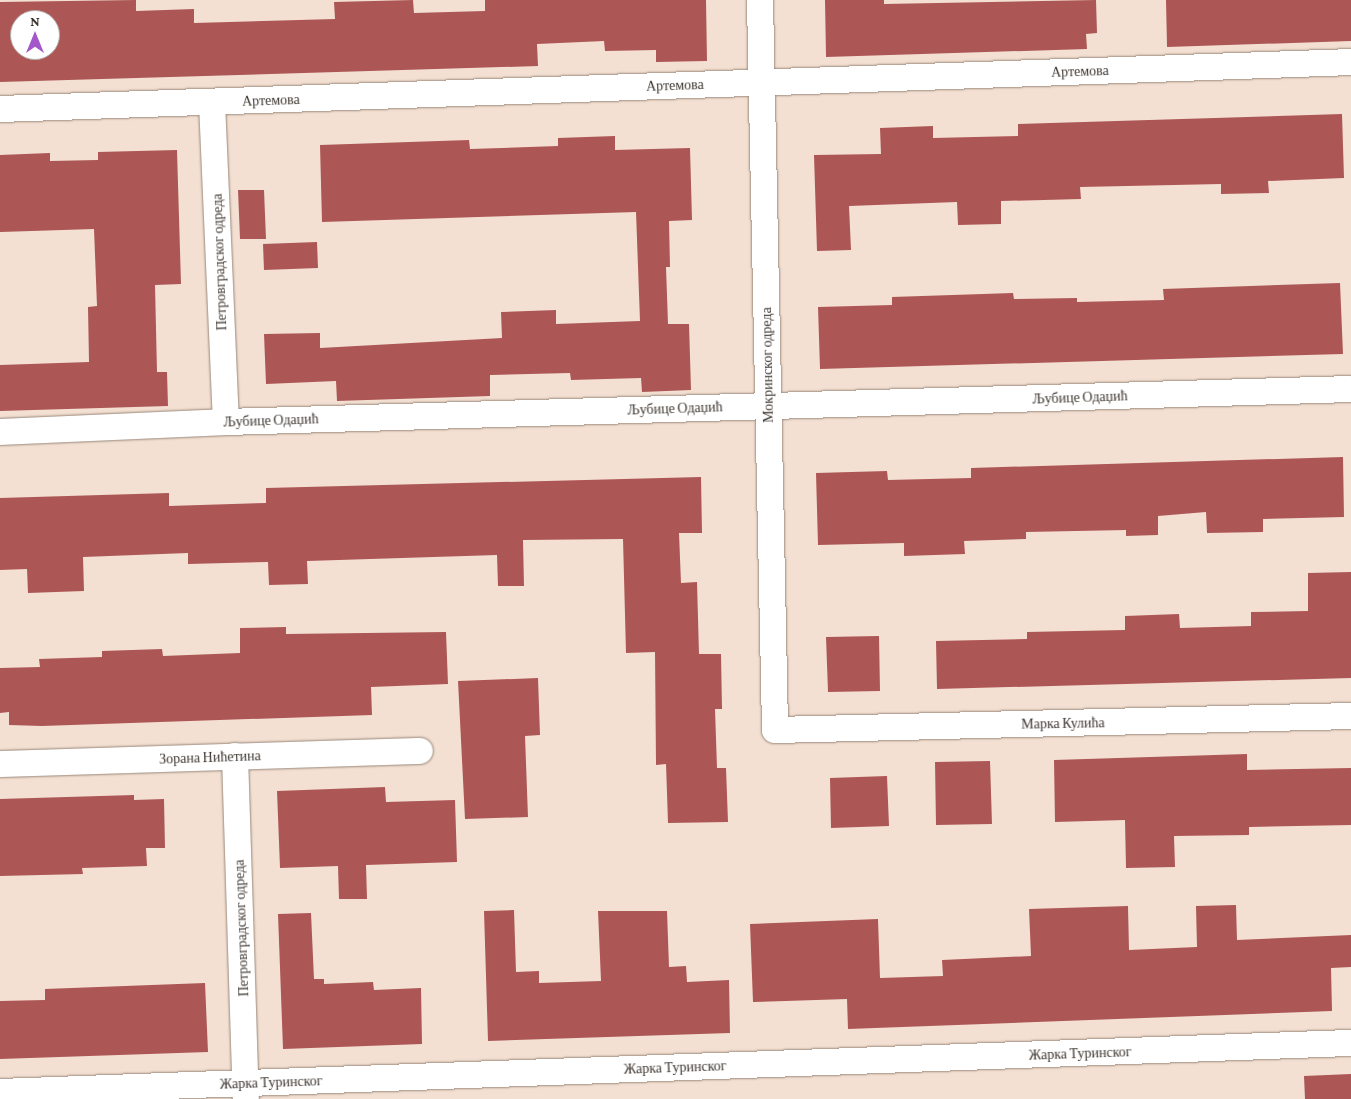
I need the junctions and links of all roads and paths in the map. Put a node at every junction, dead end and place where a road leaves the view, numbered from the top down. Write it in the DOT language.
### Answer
graph roads {
  1 [pos="760,0"];
  2 [pos="1351,62"];
  3 [pos="762,81"];
  4 [pos="212,103"];
  5 [pos="0,110"];
  6 [pos="1351,389"];
  7 [pos="768,406"];
  8 [pos="226,422"];
  9 [pos="0,432"];
  10 [pos="1351,716"];
  11 [pos="775,730"];
  12 [pos="420,751"];
  13 [pos="236,756"];
  14 [pos="0,764"];
  15 [pos="1351,1043"];
  16 [pos="246,1091"];
  17 [pos="0,1092"];
  1 -- 3 [label="street, Мокринског одреда"];
  2 -- 3 [label="street, Артемова"];
  3 -- 4 [label="street, Артемова"];
  3 -- 7 [label="street, Мокринског одреда"];
  4 -- 5 [label="street, Артемова"];
  4 -- 8 [label="street, Петровградског одреда"];
  6 -- 7 [label="street, Љубице Одаџић"];
  7 -- 8 [label="street, Љубице Одаџић"];
  7 -- 11 [label="street, Мокринског одреда"];
  8 -- 9 [label="street, Љубице Одаџић"];
  10 -- 11 [label="street, Марка Кулића"];
  12 -- 13 [label="street, Зорана Нићетина"];
  13 -- 14 [label="street, Зорана Нићетина"];
  13 -- 16 [label="street, Петровградског одреда"];
  15 -- 16 [label="street, Жарка Туринског"];
  16 -- 17 [label="street, Жарка Туринског"];
}
